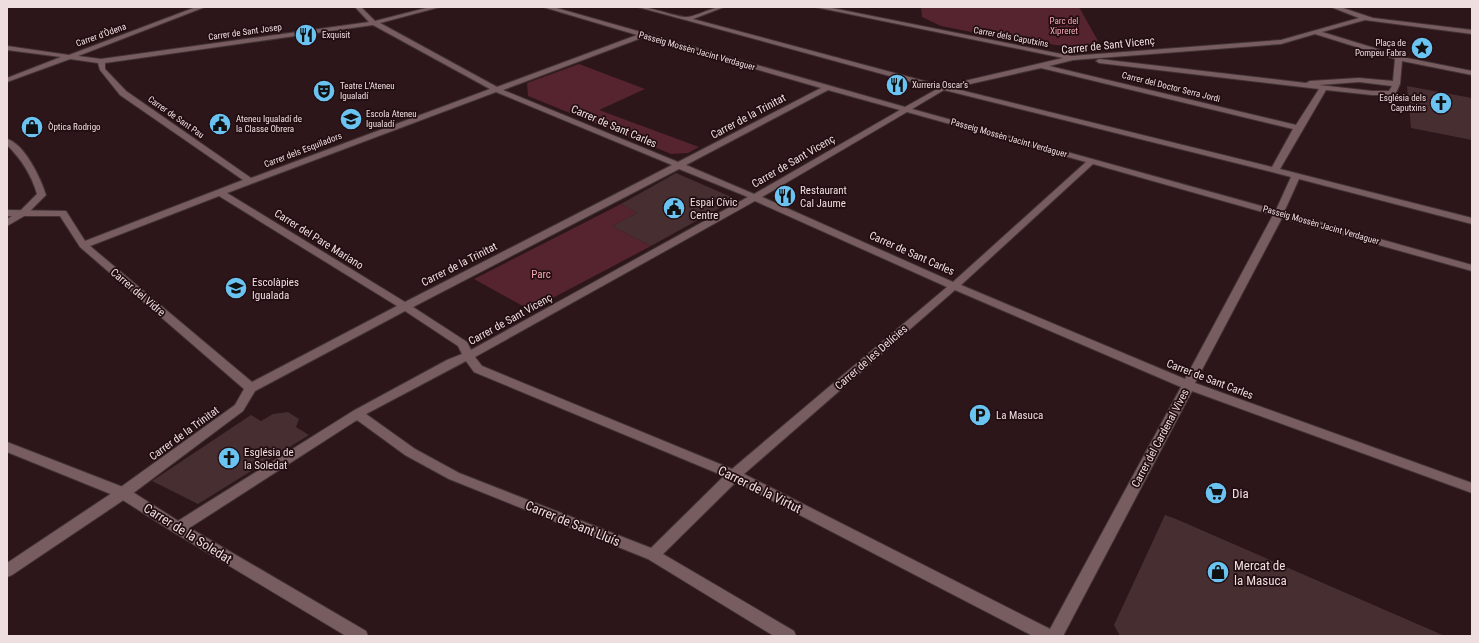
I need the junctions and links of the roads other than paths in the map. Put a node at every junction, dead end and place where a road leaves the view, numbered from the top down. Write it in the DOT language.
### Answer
graph roads {
  1 [pos="202,7"];
  2 [pos="358,7"];
  3 [pos="437,7"];
  4 [pos="546,7"];
  5 [pos="641,7"];
  6 [pos="721,7"];
  7 [pos="818,7"];
  8 [pos="1334,7"];
  9 [pos="1365,18"];
  10 [pos="688,19"];
  11 [pos="374,23"];
  12 [pos="1316,32"];
  13 [pos="1472,32"];
  14 [pos="643,35"];
  15 [pos="7,48"];
  16 [pos="1399,57"];
  17 [pos="65,58"];
  18 [pos="1073,58"];
  19 [pos="101,61"];
  20 [pos="1039,66"];
  21 [pos="1472,73"];
  22 [pos="7,80"];
  23 [pos="1297,84"];
  24 [pos="1396,84"];
  25 [pos="828,87"];
  26 [pos="943,88"];
  27 [pos="1323,88"];
  28 [pos="495,89"];
  29 [pos="908,110"];
  30 [pos="1298,128"];
  31 [pos="7,142"];
  32 [pos="1092,161"];
  33 [pos="678,166"];
  34 [pos="1275,170"];
  35 [pos="1296,175"];
  36 [pos="250,181"];
  37 [pos="221,193"];
  38 [pos="755,197"];
  39 [pos="7,213"];
  40 [pos="23,213"];
  41 [pos="1279,213"];
  42 [pos="1472,221"];
  43 [pos="7,223"];
  44 [pos="83,245"];
  45 [pos="1472,268"];
  46 [pos="954,286"];
  47 [pos="404,306"];
  48 [pos="468,356"];
  49 [pos="1188,385"];
  50 [pos="252,388"];
  51 [pos="357,414"];
  52 [pos="7,447"];
  53 [pos="734,475"];
  54 [pos="1472,488"];
  55 [pos="123,493"];
  56 [pos="178,528"];
  57 [pos="653,555"];
  58 [pos="7,571"];
  59 [pos="360,636"];
  60 [pos="788,636"];
  61 [pos="1048,636"];
  62 [pos="1055,636"];
  1 -- 17 [label="street, Carrer d'Òdena"];
  2 -- 11 [label="street, Carrer de Sant Carles"];
  3 -- 11 [label="street, Carrer de Sant Josep"];
  4 -- 14 [label="street, Passeig Mossèn Jacint Verdaguer"];
  5 -- 10 [label="street"];
  6 -- 10 [label="street"];
  7 -- 18 [label="street, Carrer dels Caputxins"];
  8 -- 9 [label="street"];
  9 -- 12 [label="street, Carrer de Sant Vicenç"];
  9 -- 13 [label="street"];
  10 -- 26 [label="street"];
  11 -- 19 [label="street, Carrer de Sant Josep"];
  11 -- 28 [label="street, Carrer de Sant Carles"];
  12 -- 16 [label="street"];
  12 -- 18 [label="street, Carrer de Sant Vicenç"];
  14 -- 25 [label="street, Passeig Mossèn Jacint Verdaguer"];
  14 -- 28 [label="street, Carrer dels Esquiladors"];
  15 -- 17 [label="street, Carrer de Sant Josep"];
  16 -- 21 [label="street"];
  16 -- 24 [label="street"];
  17 -- 19 [label="street, Carrer de Sant Josep"];
  17 -- 22 [label="street, Carrer d'Òdena"];
  18 -- 20 [label="street, Carrer de Sant Vicenç"];
  18 -- 23 [label="street, Carrer dels Caputxins"];
  19 -- 36 [label="street, Carrer de Sant Pau"];
  20 -- 26 [label="street, Carrer de Sant Vicenç"];
  20 -- 30 [label="street, Carrer del Doctor Serra Jordi"];
  23 -- 24 [label="street, Carrer dels Caputxins"];
  23 -- 27 [label="street, Carrer dels Caputxins"];
  24 -- 27 [label="street, Carrer dels Caputxins"];
  25 -- 29 [label="street, Passeig Mossèn Jacint Verdaguer"];
  25 -- 33 [label="street, Carrer de la Trinitat"];
  26 -- 29 [label="street, Carrer de Sant Vicenç"];
  26 -- 34 [label="street"];
  27 -- 30 [label="street"];
  28 -- 33 [label="street, Carrer de Sant Carles"];
  28 -- 36 [label="street, Carrer dels Esquiladors"];
  29 -- 32 [label="street, Passeig Mossèn Jacint Verdaguer"];
  29 -- 38 [label="street, Carrer de Sant Vicenç"];
  30 -- 34 [label="street"];
  31 -- 40 [label="street"];
  32 -- 41 [label="street, Passeig Mossèn Jacint Verdaguer"];
  32 -- 46 [label="street, Carrer de les Delícies"];
  33 -- 38 [label="street, Carrer de Sant Carles"];
  33 -- 47 [label="street, Carrer de la Trinitat"];
  34 -- 35 [label="street"];
  35 -- 41 [label="street, Carrer del Cardenal Vives"];
  35 -- 42 [label="street"];
  36 -- 37 [label="street, Carrer dels Esquiladors"];
  37 -- 44 [label="street, Carrer dels Esquiladors"];
  37 -- 47 [label="street, Carrer del Pare Mariano"];
  38 -- 46 [label="street, Carrer de Sant Carles"];
  38 -- 48 [label="street, Carrer de Sant Vicenç"];
  39 -- 40 [label="street"];
  40 -- 43 [label="street"];
  40 -- 44 [label="street, Carrer del Vidre"];
  41 -- 45 [label="street, Passeig Mossèn Jacint Verdaguer"];
  41 -- 49 [label="street, Carrer del Cardenal Vives"];
  44 -- 50 [label="street, Carrer del Vidre"];
  46 -- 49 [label="street, Carrer de Sant Carles"];
  46 -- 53 [label="street, Carrer de les Delícies"];
  47 -- 48 [label="street, Carrer del Pare Mariano"];
  47 -- 50 [label="street, Carrer de la Trinitat"];
  48 -- 51 [label="street, Carrer de Sant Vicenç"];
  48 -- 53 [label="street, Carrer de la Virtut"];
  49 -- 54 [label="street, Carrer de Sant Carles"];
  49 -- 62 [label="street, Carrer del Cardenal Vives"];
  50 -- 55 [label="street, Carrer de la Trinitat"];
  51 -- 56 [label="street, Carrer de Sant Vicenç"];
  51 -- 57 [label="street, Carrer de Sant Lluís"];
  52 -- 55 [label="street, Carrer de la Soledat"];
  53 -- 57 [label="street, Carrer de les Delícies"];
  53 -- 61 [label="street, Carrer de la Virtut"];
  55 -- 56 [label="street, Carrer de la Soledat"];
  55 -- 58 [label="street, Carrer de la Trinitat"];
  56 -- 59 [label="street, Carrer de la Soledat"];
  57 -- 60 [label="street, Carrer de Sant Lluís"];
}
